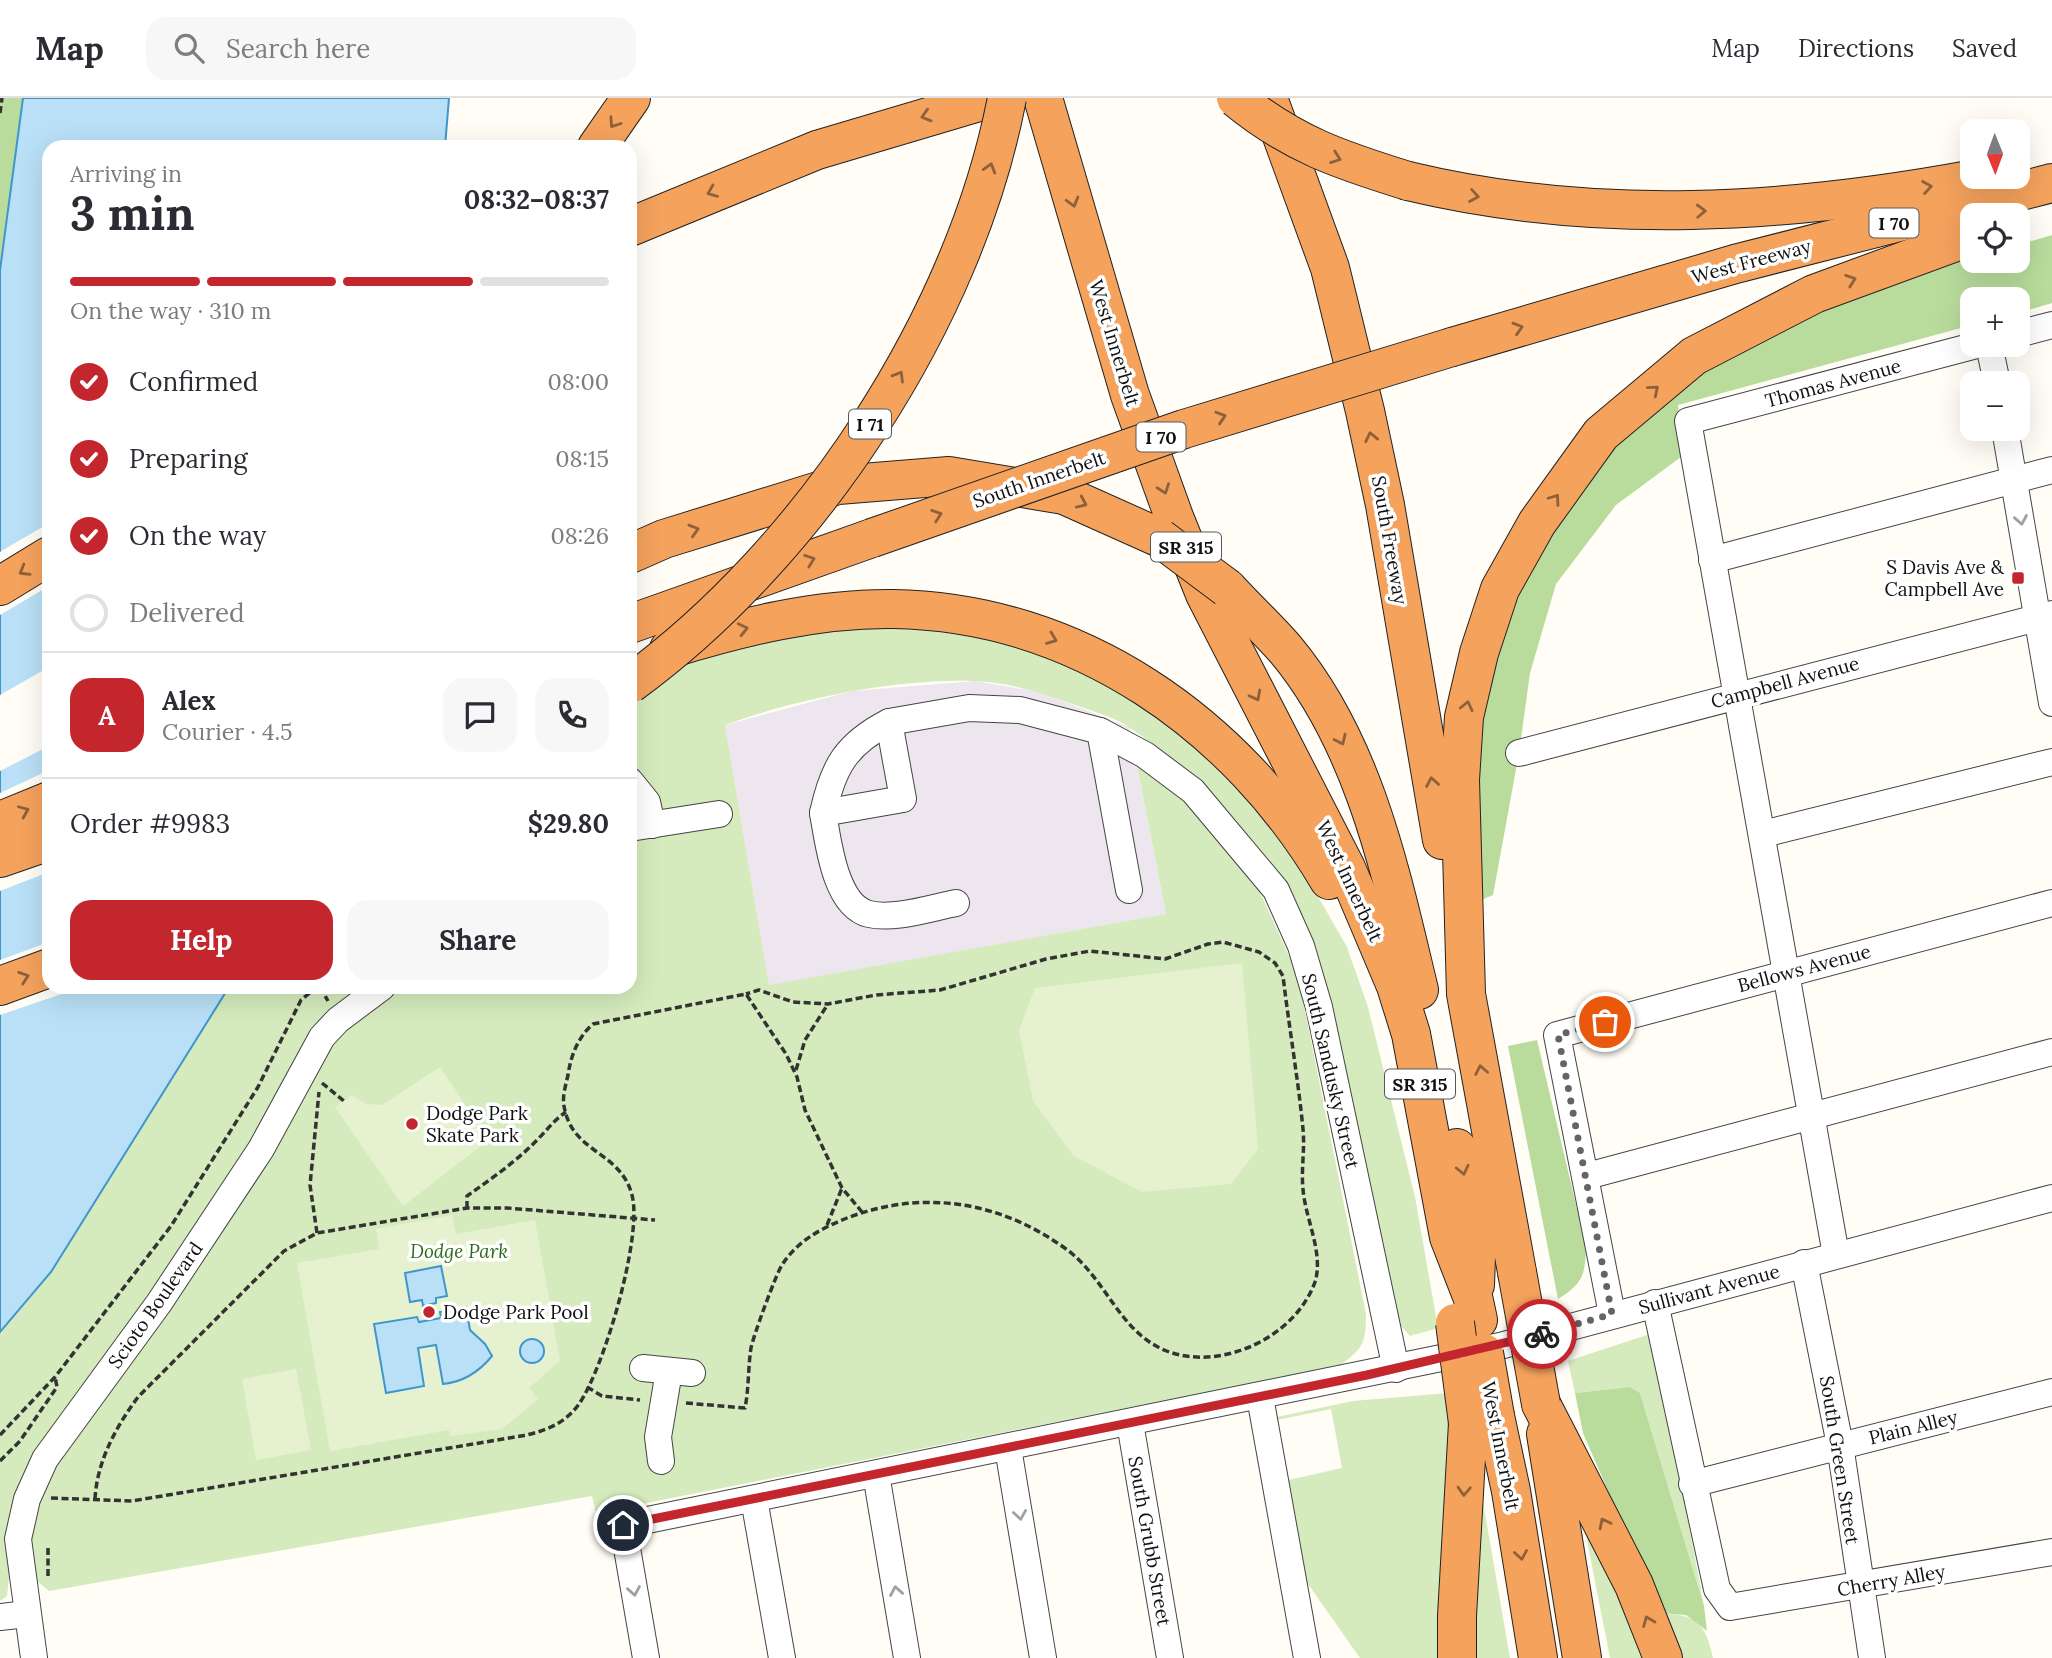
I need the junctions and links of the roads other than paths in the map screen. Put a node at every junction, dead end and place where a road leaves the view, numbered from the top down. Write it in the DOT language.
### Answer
graph roads {
  1 [pos="631,98"];
  2 [pos="992,98"];
  3 [pos="1007,98"];
  4 [pos="1043,98"];
  5 [pos="1236,98"];
  6 [pos="1268,98"];
  7 [pos="602,140"];
  8 [pos="2052,165"];
  9 [pos="2030,169"];
  10 [pos="1960,181"];
  11 [pos="2052,183"];
  12 [pos="2052,207"];
  13 [pos="2030,215"];
  14 [pos="637,224"];
  15 [pos="1960,240"];
  16 [pos="2052,325"];
  17 [pos="2030,331"];
  18 [pos="1452,347"];
  19 [pos="1960,349"];
  20 [pos="2007,441"];
  21 [pos="2052,470"];
  22 [pos="2014,480"];
  23 [pos="637,551"];
  24 [pos="42,560"];
  25 [pos="1712,560"];
  26 [pos="0,586"];
  27 [pos="2045,616"];
  28 [pos="637,622"];
  29 [pos="637,659"];
  30 [pos="637,678"];
  31 [pos="1739,694"];
  32 [pos="2052,703"];
  33 [pos="889,722"];
  34 [pos="1100,730"];
  35 [pos="1520,753"];
  36 [pos="2052,762"];
  37 [pos="637,790"];
  38 [pos="42,803"];
  39 [pos="823,813"];
  40 [pos="719,814"];
  41 [pos="0,821"];
  42 [pos="641,826"];
  43 [pos="1763,834"];
  44 [pos="42,843"];
  45 [pos="0,858"];
  46 [pos="1129,890"];
  47 [pos="956,903"];
  48 [pos="2052,903"];
  49 [pos="42,971"];
  50 [pos="1786,973"];
  51 [pos="0,986"];
  52 [pos="374,994"];
  53 [pos="1466,994"];
  54 [pos="2052,1052"];
  55 [pos="1415,1055"];
  56 [pos="1812,1117"];
  57 [pos="1587,1175"];
  58 [pos="2052,1198"];
  59 [pos="1836,1255"];
  60 [pos="1804,1263"];
  61 [pos="1655,1303"];
  62 [pos="1612,1314"];
  63 [pos="1469,1315"];
  64 [pos="1396,1369"];
  65 [pos="668,1371"];
  66 [pos="2052,1392"];
  67 [pos="1260,1397"];
  68 [pos="1541,1404"];
  69 [pos="1481,1420"];
  70 [pos="1130,1423"];
  71 [pos="1840,1445"];
  72 [pos="1008,1448"];
  73 [pos="660,1461"];
  74 [pos="876,1474"];
  75 [pos="1692,1484"];
  76 [pos="754,1499"];
  77 [pos="2052,1552"];
  78 [pos="1860,1586"];
  79 [pos="27,1614"];
  80 [pos="0,1617"];
  81 [pos="34,1658"];
  82 [pos="646,1658"];
  83 [pos="782,1658"];
  84 [pos="907,1658"];
  85 [pos="1043,1658"];
  86 [pos="1170,1658"];
  87 [pos="1307,1658"];
  88 [pos="1457,1658"];
  89 [pos="1538,1658"];
  90 [pos="1582,1658"];
  91 [pos="1662,1658"];
  92 [pos="1872,1658"];
  1 -- 7 [label="highway, one-way"];
  2 -- 14 [label="highway, one-way"];
  30 -- 3 [label="highway, I 71, one-way, bridge"];
  4 -- 55 [label="highway, West Innerbelt / SR 315, one-way"];
  5 -- 10 [label="highway, one-way, bridge"];
  53 -- 6 [label="highway, South Freeway / SR 315, one-way"];
  8 -- 9 [label="highway"];
  18 -- 11 [label="highway, West Freeway / I 70, one-way"];
  12 -- 13 [label="highway"];
  53 -- 15 [label="highway, one-way"];
  16 -- 17 [label="street"];
  28 -- 18 [label="highway, South Innerbelt / I 70, one-way, bridge"];
  19 -- 25 [label="street, Thomas Avenue"];
  20 -- 22 [label="street"];
  21 -- 22 [label="street"];
  22 -- 25 [label="street"];
  22 -- 27 [label="street, one-way"];
  23 -- 63 [label="highway, one-way, bridge"];
  24 -- 26 [label="highway, one-way"];
  25 -- 31 [label="street"];
  27 -- 31 [label="street, Campbell Avenue"];
  27 -- 32 [label="street"];
  29 -- 55 [label="highway, one-way"];
  31 -- 35 [label="street, Campbell Avenue"];
  31 -- 43 [label="street"];
  33 -- 34 [label="street, South Sandusky Street"];
  33 -- 39 [label="street"];
  33 -- 39 [label="street"];
  34 -- 46 [label="street"];
  34 -- 64 [label="street, South Sandusky Street"];
  36 -- 43 [label="street"];
  37 -- 42 [label="street"];
  41 -- 38 [label="highway, one-way"];
  39 -- 47 [label="street"];
  40 -- 42 [label="street"];
  43 -- 50 [label="street"];
  44 -- 45 [label="highway"];
  48 -- 50 [label="street, Bellows Avenue"];
  51 -- 49 [label="highway, one-way"];
  50 -- 56 [label="street"];
  50 -- 57 [label="street, Bellows Avenue"];
  52 -- 79 [label="street, Scioto Boulevard"];
  68 -- 53 [label="highway, SR 315, one-way, bridge"];
  54 -- 56 [label="street"];
  55 -- 63 [label="highway, West Innerbelt / SR 315"];
  56 -- 57 [label="street"];
  56 -- 59 [label="street"];
  57 -- 62 [label="street"];
  58 -- 59 [label="street, Sullivant Avenue"];
  59 -- 60 [label="street, Sullivant Avenue"];
  60 -- 61 [label="street, Sullivant Avenue"];
  60 -- 71 [label="street, South Green Street"];
  61 -- 62 [label="street, Sullivant Avenue"];
  61 -- 75 [label="street"];
  62 -- 64 [label="street, Sullivant Avenue"];
  63 -- 69 [label="highway, West Innerbelt, bridge"];
  64 -- 67 [label="street, Sullivant Avenue"];
  65 -- 73 [label="street"];
  66 -- 71 [label="street, Plain Alley"];
  67 -- 70 [label="street, Sullivant Avenue"];
  67 -- 87 [label="street"];
  68 -- 90 [label="highway, SR 315"];
  91 -- 68 [label="highway, one-way"];
  69 -- 88 [label="highway, one-way"];
  69 -- 89 [label="highway, West Innerbelt, one-way"];
  70 -- 72 [label="street, Sullivant Avenue"];
  70 -- 86 [label="street, South Grubb Street"];
  71 -- 75 [label="street, Plain Alley"];
  71 -- 78 [label="street, South Green Street"];
  72 -- 74 [label="street, Sullivant Avenue"];
  72 -- 85 [label="street, one-way"];
  74 -- 76 [label="street, Sullivant Avenue"];
  84 -- 74 [label="street, one-way"];
  75 -- 78 [label="street, Cherry Alley"];
  76 -- 82 [label="street, Sullivant Avenue, one-way"];
  76 -- 83 [label="street"];
  77 -- 78 [label="street, Cherry Alley"];
  78 -- 92 [label="street, South Green Street"];
  79 -- 80 [label="street"];
  79 -- 81 [label="street, Scioto Boulevard"];
}
